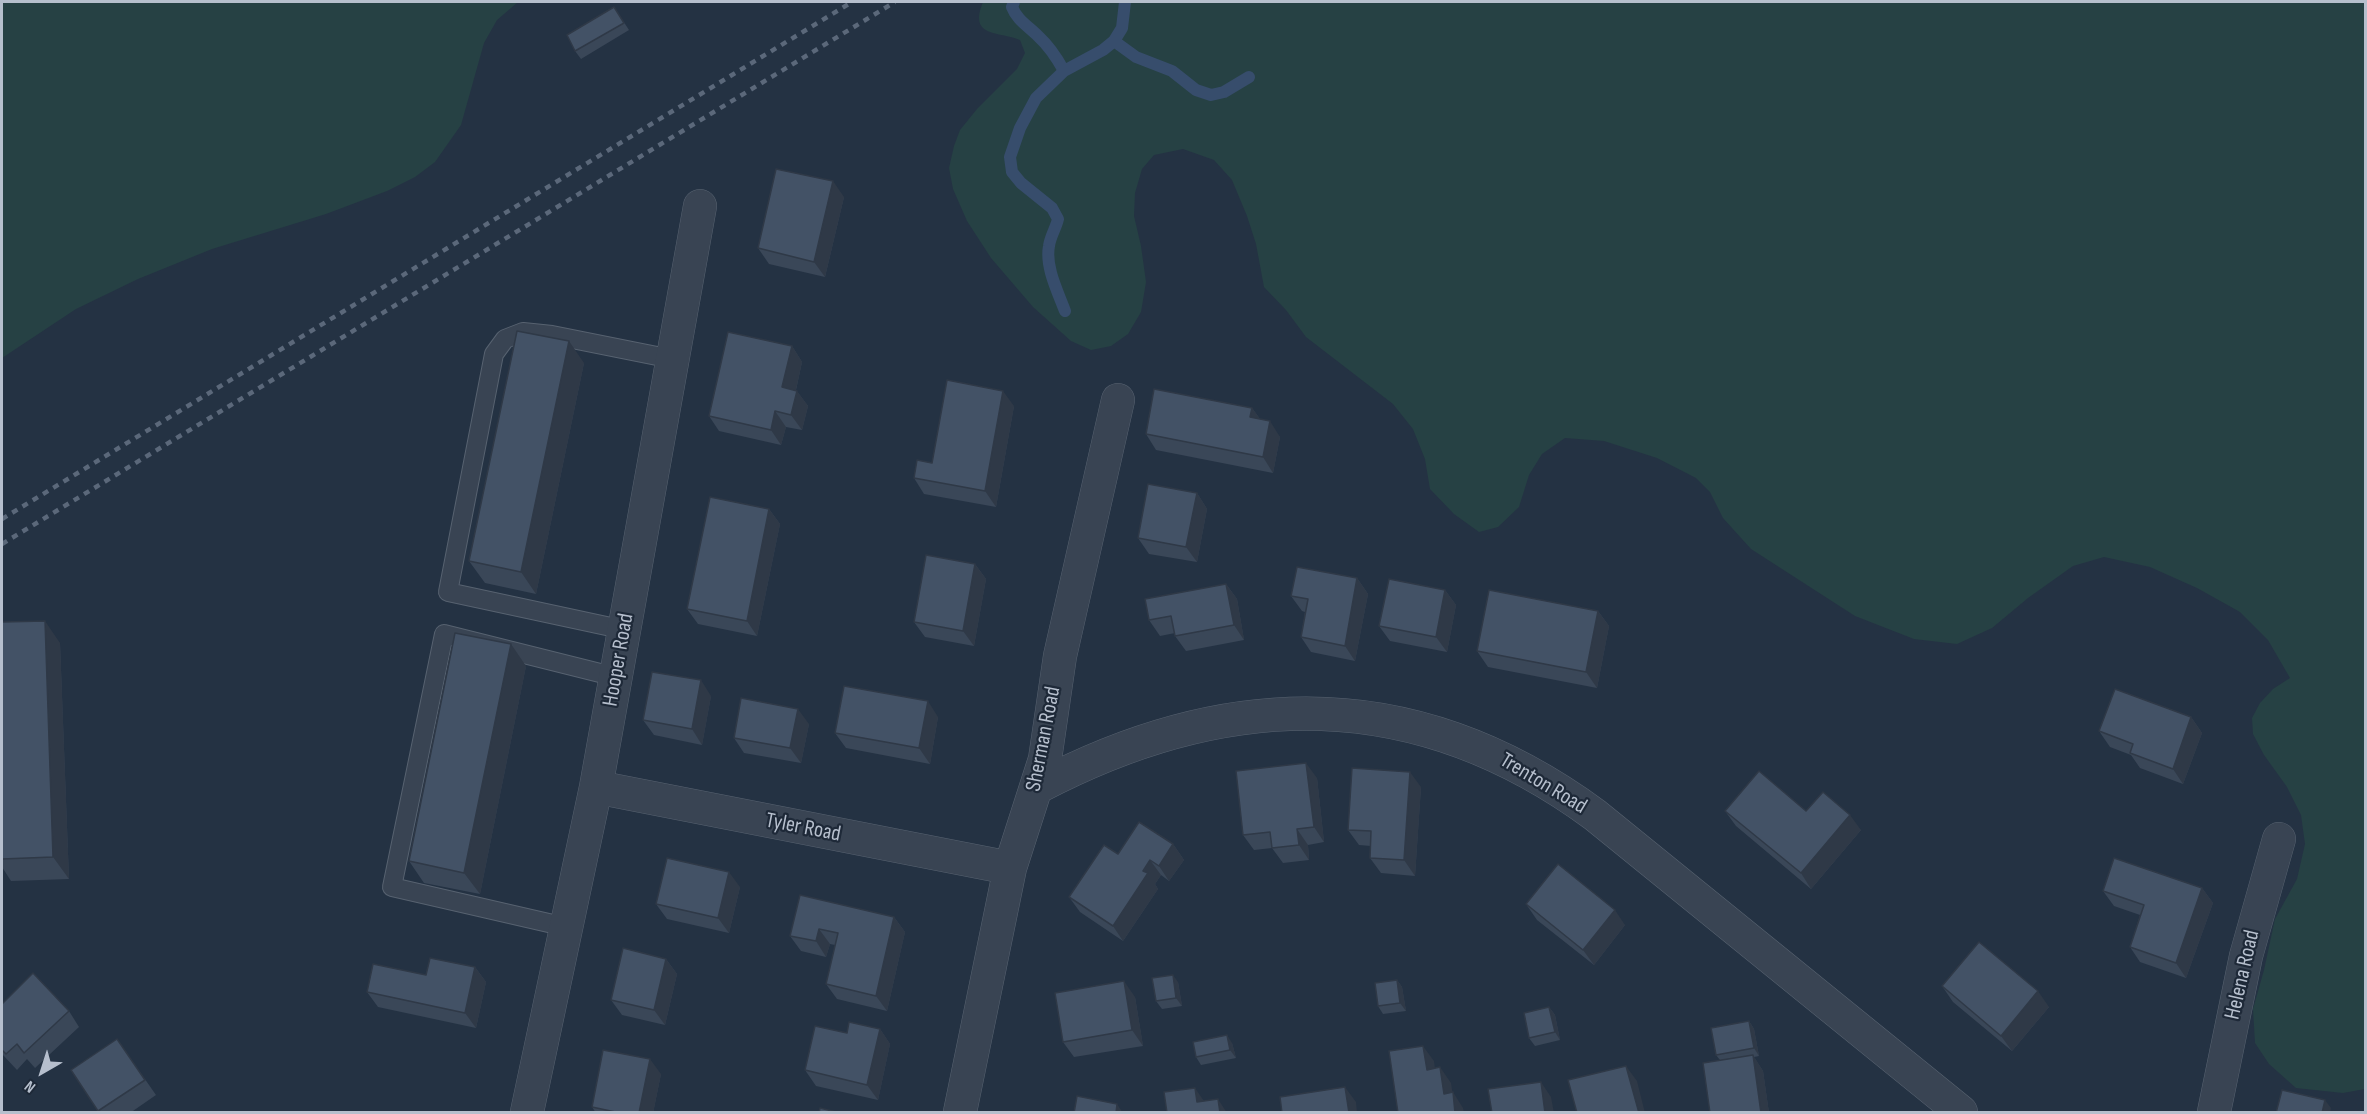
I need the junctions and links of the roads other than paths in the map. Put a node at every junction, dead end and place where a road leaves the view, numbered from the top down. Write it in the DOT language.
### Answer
graph roads {
  1 [pos="699,206"];
  2 [pos="672,359"];
  3 [pos="1118,400"];
  4 [pos="624,630"];
  5 [pos="616,677"];
  6 [pos="1038,787"];
  7 [pos="596,788"];
  8 [pos="2279,839"];
  9 [pos="1010,868"];
  10 [pos="566,927"];
  11 [pos="527,1113"];
  12 [pos="960,1113"];
  13 [pos="1961,1113"];
  14 [pos="2214,1113"];
  1 -- 2 [label="street, Hooper Road"];
  2 -- 4 [label="street, Hooper Road"];
  2 -- 4 [label="lane"];
  3 -- 6 [label="street, Sherman Road"];
  4 -- 5 [label="street, Hooper Road"];
  5 -- 7 [label="street, Hooper Road"];
  5 -- 10 [label="lane"];
  6 -- 9 [label="street, Sherman Road"];
  6 -- 13 [label="street, Trenton Road"];
  7 -- 9 [label="street, Tyler Road"];
  7 -- 10 [label="street, Hooper Road"];
  8 -- 14 [label="street, Helena Road"];
  9 -- 12 [label="street, Sherman Road"];
  10 -- 11 [label="street, Hooper Road"];
}
